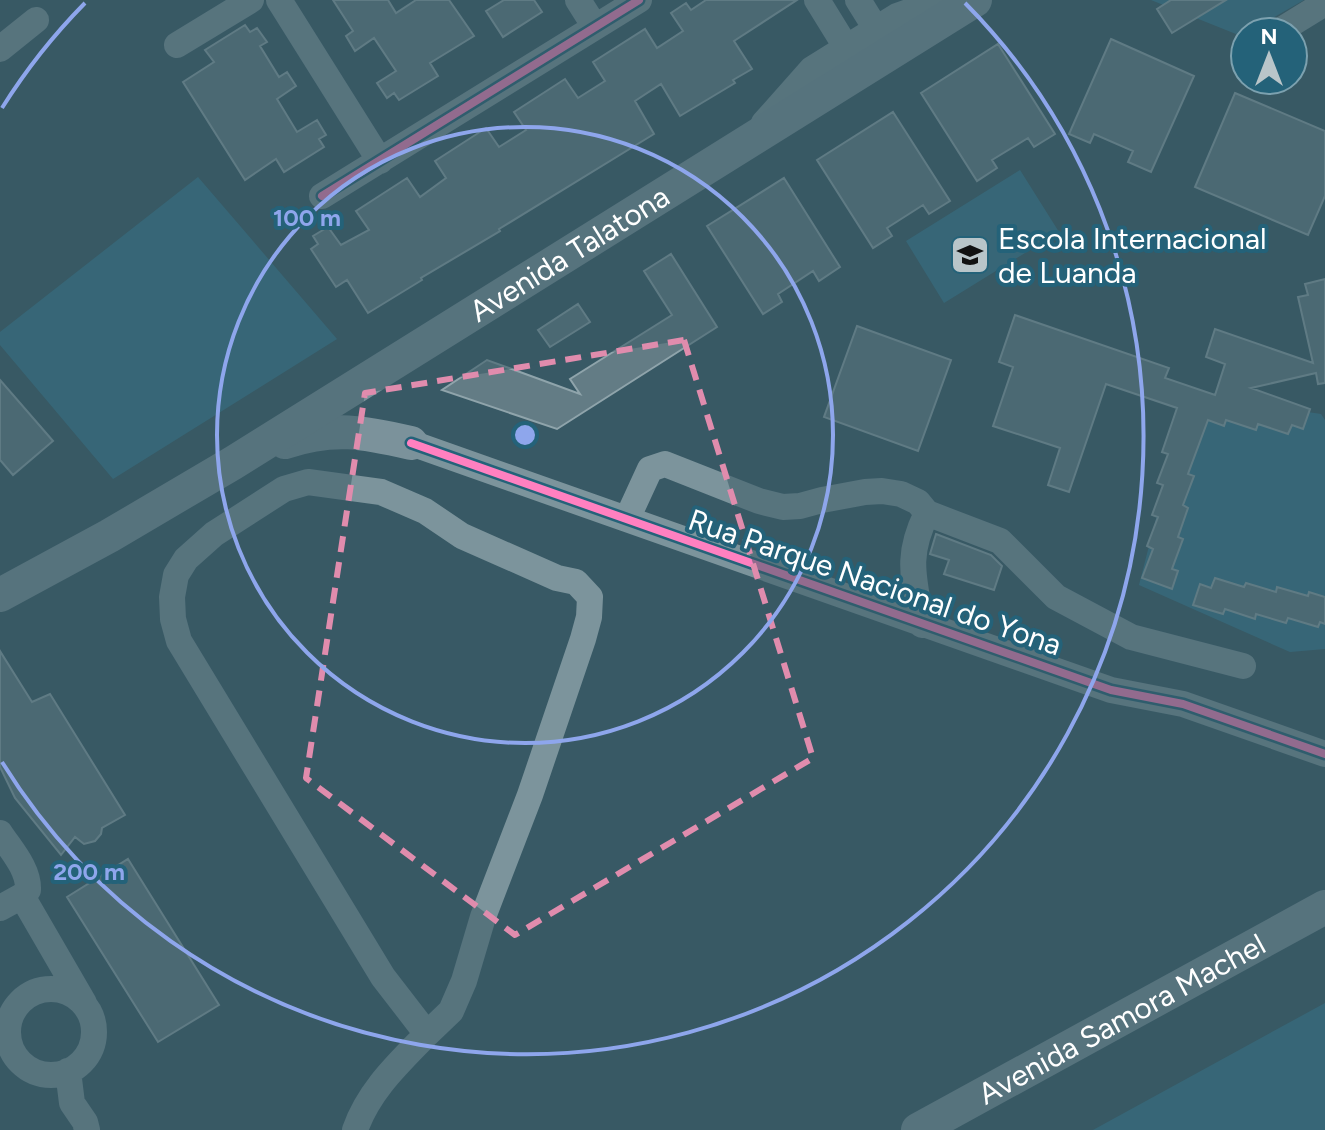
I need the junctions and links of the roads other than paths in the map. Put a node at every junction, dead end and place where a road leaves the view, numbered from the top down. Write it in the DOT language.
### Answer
graph roads {
  1 [pos="251,0"];
  2 [pos="279,0"];
  3 [pos="578,0"];
  4 [pos="639,0"];
  5 [pos="817,0"];
  6 [pos="858,0"];
  7 [pos="942,0"];
  8 [pos="975,0"];
  9 [pos="1325,3"];
  10 [pos="1304,16"];
  11 [pos="36,20"];
  12 [pos="595,27"];
  13 [pos="876,29"];
  14 [pos="177,45"];
  15 [pos="846,47"];
  16 [pos="0,49"];
  17 [pos="750,139"];
  18 [pos="380,161"];
  19 [pos="322,196"];
  20 [pos="386,367"];
  21 [pos="318,411"];
  22 [pos="411,443"];
  23 [pos="233,463"];
  24 [pos="927,513"];
  25 [pos="627,519"];
  26 [pos="3,608"];
  27 [pos="922,625"];
  28 [pos="1243,666"];
  29 [pos="1325,754"];
  30 [pos="2,837"];
  31 [pos="19,894"];
  32 [pos="1325,907"];
  33 [pos="84,1003"];
  34 [pos="427,1034"];
  35 [pos="68,1071"];
  36 [pos="87,1130"];
  37 [pos="355,1130"];
  38 [pos="918,1130"];
  1 -- 14 [label="street"];
  2 -- 18 [label="street"];
  3 -- 12 [label="street"];
  4 -- 12 [label="street"];
  5 -- 15 [label="street"];
  6 -- 13 [label="street"];
  7 -- 13 [label="street"];
  8 -- 17 [label="main road, Avenida Talatona"];
  9 -- 10 [label="street"];
  11 -- 16 [label="street"];
  12 -- 18 [label="street"];
  13 -- 15 [label="street"];
  15 -- 17 [label="street"];
  17 -- 20 [label="main road, Avenida Talatona"];
  18 -- 19 [label="street"];
  20 -- 21 [label="main road, Avenida Talatona"];
  20 -- 22 [label="main road"];
  21 -- 22 [label="main road"];
  21 -- 23 [label="main road, Avenida Talatona"];
  22 -- 23 [label="main road"];
  22 -- 25 [label="street, Rua Parque Nacional do Yona"];
  23 -- 26 [label="main road"];
  24 -- 25 [label="street"];
  24 -- 27 [label="street"];
  24 -- 28 [label="street"];
  25 -- 27 [label="street, Rua Parque Nacional do Yona"];
  27 -- 29 [label="street, Rua Parque Nacional do Yona"];
  30 -- 31 [label="street"];
  31 -- 33 [label="street"];
  32 -- 38 [label="main road, Avenida Samora Machel"];
  33 -- 35 [label="street"];
  33 -- 35 [label="street"];
  34 -- 34 [label="street"];
  34 -- 37 [label="street"];
  35 -- 36 [label="street"];
}
